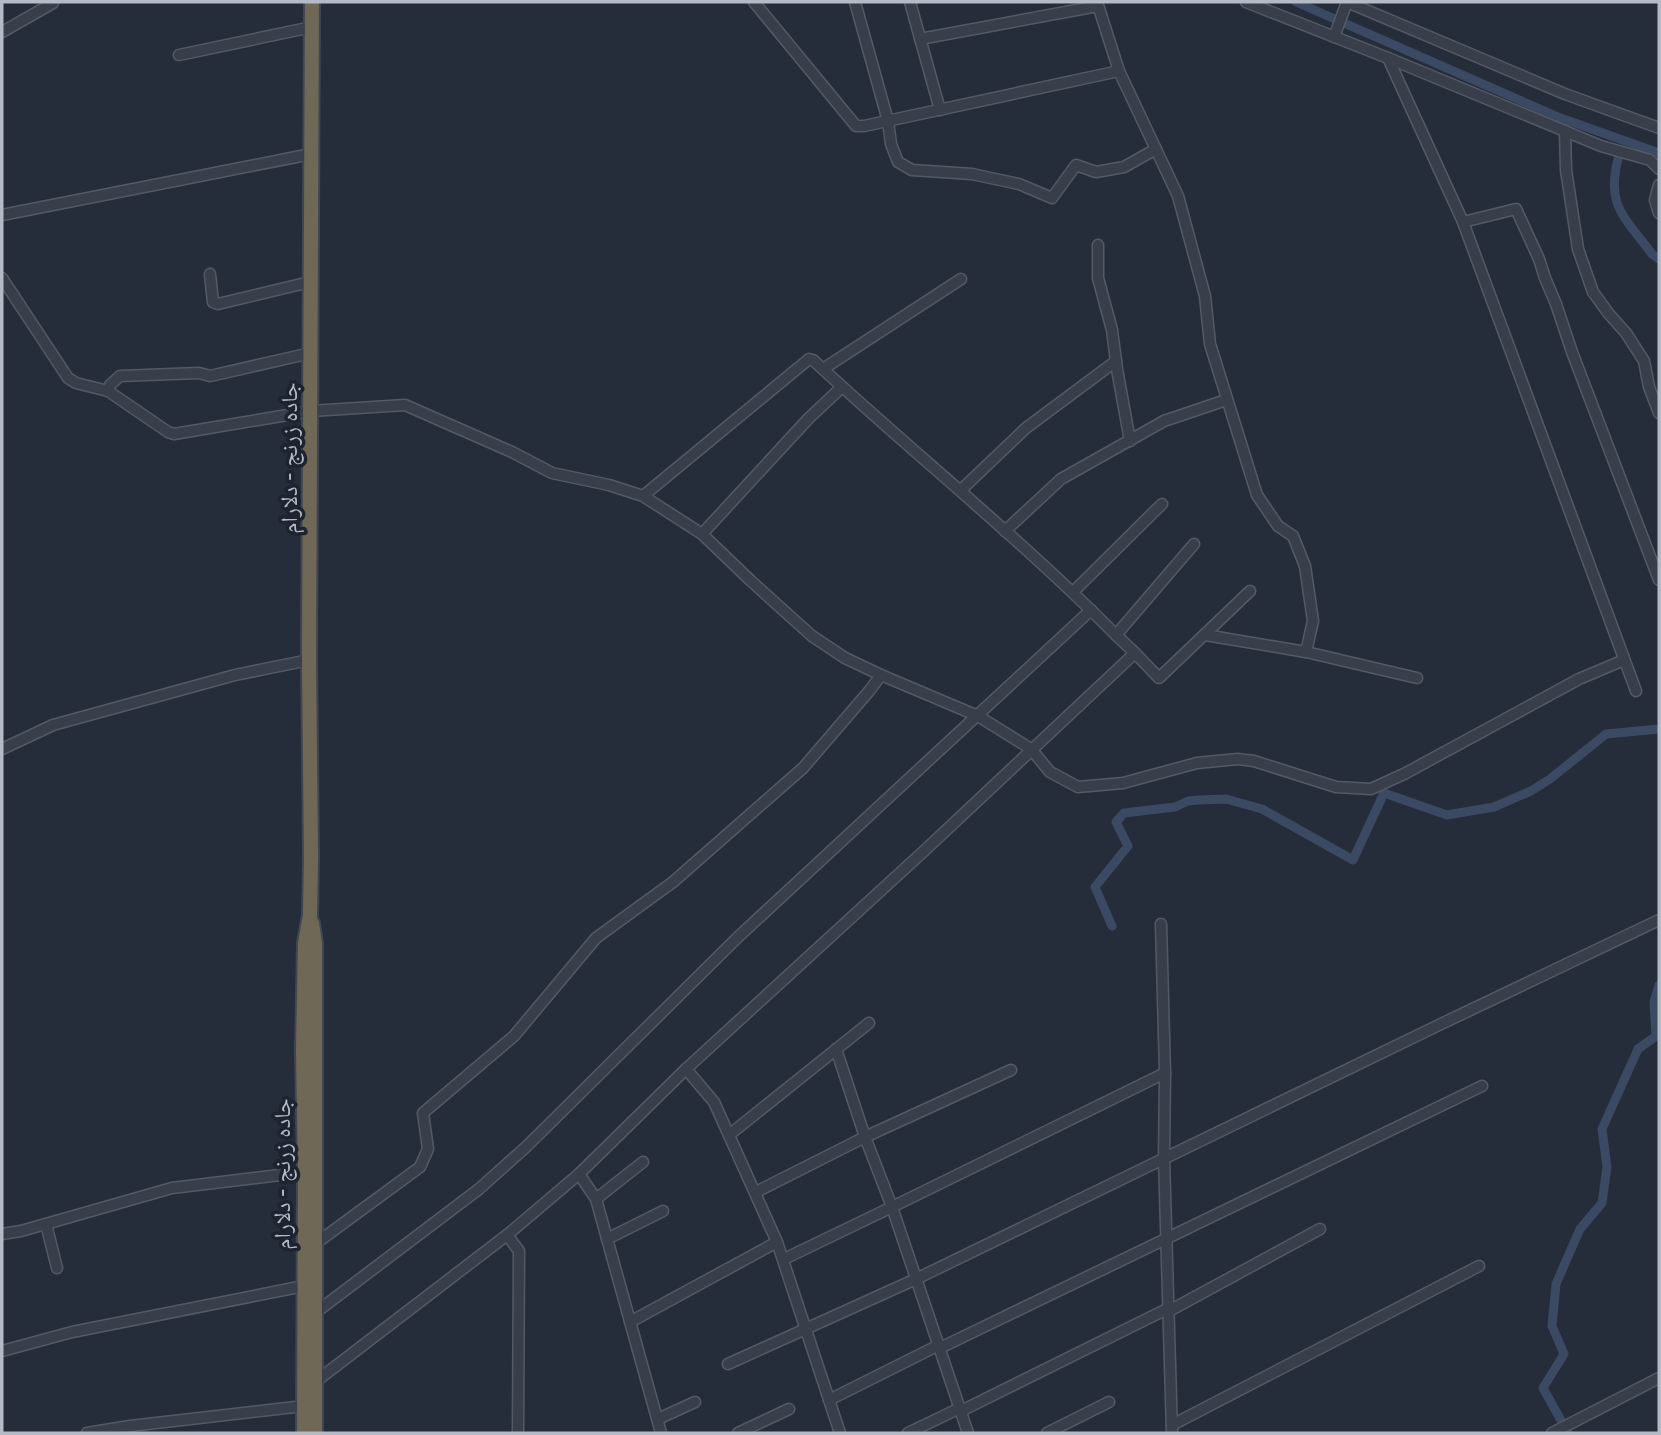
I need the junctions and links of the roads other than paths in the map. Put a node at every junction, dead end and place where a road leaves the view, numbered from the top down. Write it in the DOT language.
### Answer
graph roads {
  1 [pos="312,2"];
  2 [pos="754,2"];
  3 [pos="855,2"];
  4 [pos="910,2"];
  5 [pos="1246,2"];
  6 [pos="1347,2"];
  7 [pos="53,3"];
  8 [pos="1097,4"];
  9 [pos="312,27"];
  10 [pos="2,32"];
  11 [pos="1334,37"];
  12 [pos="920,39"];
  13 [pos="179,55"];
  14 [pos="1388,58"];
  15 [pos="1119,71"];
  16 [pos="940,110"];
  17 [pos="888,121"];
  18 [pos="1659,128"];
  19 [pos="1565,131"];
  20 [pos="1156,149"];
  21 [pos="311,154"];
  22 [pos="1659,169"];
  23 [pos="1659,185"];
  24 [pos="1659,214"];
  25 [pos="2,215"];
  26 [pos="1463,222"];
  27 [pos="1098,244"];
  28 [pos="210,274"];
  29 [pos="2,278"];
  30 [pos="961,279"];
  31 [pos="310,282"];
  32 [pos="311,353"];
  33 [pos="1116,360"];
  34 [pos="822,369"];
  35 [pos="842,387"];
  36 [pos="108,391"];
  37 [pos="1226,400"];
  38 [pos="311,411"];
  39 [pos="1659,413"];
  40 [pos="1130,441"];
  41 [pos="961,491"];
  42 [pos="643,496"];
  43 [pos="1162,504"];
  44 [pos="1005,531"];
  45 [pos="702,534"];
  46 [pos="1194,544"];
  47 [pos="1659,580"];
  48 [pos="1250,591"];
  49 [pos="1073,592"];
  50 [pos="1091,610"];
  51 [pos="1115,635"];
  52 [pos="1205,635"];
  53 [pos="1306,652"];
  54 [pos="1135,653"];
  55 [pos="309,660"];
  56 [pos="1624,660"];
  57 [pos="881,675"];
  58 [pos="1417,678"];
  59 [pos="1636,691"];
  60 [pos="978,716"];
  61 [pos="2,749"];
  62 [pos="1031,749"];
  63 [pos="310,915"];
  64 [pos="1659,920"];
  65 [pos="1161,924"];
  66 [pos="869,1023"];
  67 [pos="836,1049"];
  68 [pos="686,1069"];
  69 [pos="1011,1070"];
  70 [pos="1164,1073"];
  71 [pos="1482,1086"];
  72 [pos="729,1135"];
  73 [pos="866,1137"];
  74 [pos="1164,1158"];
  75 [pos="643,1162"];
  76 [pos="305,1172"];
  77 [pos="579,1174"];
  78 [pos="756,1192"];
  79 [pos="596,1199"];
  80 [pos="892,1208"];
  81 [pos="663,1211"];
  82 [pos="46,1224"];
  83 [pos="1320,1229"];
  84 [pos="2,1234"];
  85 [pos="507,1235"];
  86 [pos="1167,1238"];
  87 [pos="607,1239"];
  88 [pos="777,1242"];
  89 [pos="315,1244"];
  90 [pos="784,1259"];
  91 [pos="1479,1266"];
  92 [pos="57,1268"];
  93 [pos="916,1279"];
  94 [pos="304,1286"];
  95 [pos="1169,1310"];
  96 [pos="315,1312"];
  97 [pos="630,1322"];
  98 [pos="807,1330"];
  99 [pos="939,1347"];
  100 [pos="2,1351"];
  101 [pos="728,1364"];
  102 [pos="1659,1378"];
  103 [pos="315,1382"];
  104 [pos="830,1400"];
  105 [pos="695,1402"];
  106 [pos="1109,1402"];
  107 [pos="304,1406"];
  108 [pos="789,1409"];
  109 [pos="960,1410"];
  110 [pos="658,1419"];
  111 [pos="1172,1429"];
  112 [pos="1555,1432"];
  113 [pos="87,1433"];
  114 [pos="304,1433"];
  115 [pos="315,1433"];
  116 [pos="518,1433"];
  117 [pos="661,1433"];
  118 [pos="738,1433"];
  119 [pos="840,1433"];
  120 [pos="908,1433"];
  121 [pos="968,1433"];
  122 [pos="1047,1433"];
  1 -- 9 [label="highway, جاده زرنج - دلارام"];
  2 -- 17 [label="street"];
  3 -- 17 [label="street"];
  4 -- 12 [label="street"];
  5 -- 11 [label="street"];
  6 -- 11 [label="street"];
  6 -- 18 [label="street"];
  7 -- 10 [label="street"];
  8 -- 12 [label="street"];
  8 -- 15 [label="street"];
  9 -- 13 [label="street"];
  9 -- 21 [label="highway, جاده زرنج - دلارام"];
  11 -- 14 [label="street"];
  12 -- 16 [label="street"];
  14 -- 19 [label="street"];
  14 -- 26 [label="street"];
  15 -- 16 [label="street"];
  15 -- 20 [label="street"];
  16 -- 17 [label="street"];
  17 -- 20 [label="street"];
  19 -- 22 [label="street"];
  19 -- 39 [label="street"];
  20 -- 37 [label="street"];
  21 -- 25 [label="street"];
  21 -- 31 [label="highway, جاده زرنج - دلارام"];
  23 -- 24 [label="street"];
  26 -- 47 [label="street"];
  26 -- 56 [label="street"];
  27 -- 33 [label="street"];
  28 -- 31 [label="street"];
  29 -- 36 [label="street"];
  30 -- 34 [label="street"];
  31 -- 32 [label="highway, جاده زرنج - دلارام"];
  32 -- 36 [label="street"];
  32 -- 38 [label="highway, جاده زرنج - دلارام"];
  33 -- 40 [label="street"];
  33 -- 41 [label="street"];
  34 -- 35 [label="street"];
  34 -- 42 [label="street"];
  35 -- 41 [label="street"];
  35 -- 45 [label="street"];
  36 -- 38 [label="street"];
  37 -- 40 [label="street"];
  37 -- 53 [label="street"];
  38 -- 42 [label="street"];
  38 -- 55 [label="highway, جاده زرنج - دلارام"];
  40 -- 44 [label="street"];
  41 -- 44 [label="street"];
  42 -- 45 [label="street"];
  43 -- 49 [label="street"];
  44 -- 49 [label="street"];
  45 -- 57 [label="street"];
  46 -- 51 [label="street"];
  48 -- 52 [label="street"];
  49 -- 50 [label="street"];
  50 -- 51 [label="street"];
  50 -- 60 [label="street"];
  51 -- 54 [label="street"];
  52 -- 53 [label="street"];
  52 -- 54 [label="street"];
  53 -- 58 [label="street"];
  54 -- 62 [label="street"];
  55 -- 61 [label="street"];
  55 -- 63 [label="highway, جاده زرنج - دلارام"];
  56 -- 59 [label="street"];
  56 -- 62 [label="street"];
  57 -- 60 [label="street"];
  57 -- 89 [label="street"];
  60 -- 62 [label="street"];
  60 -- 96 [label="street"];
  62 -- 68 [label="street"];
  63 -- 76 [label="highway, جاده زرنج - دلارام"];
  63 -- 89 [label="highway, جاده زرنج - دلارام"];
  64 -- 74 [label="street"];
  65 -- 70 [label="street"];
  66 -- 67 [label="street"];
  67 -- 72 [label="street"];
  67 -- 73 [label="street"];
  68 -- 72 [label="street"];
  68 -- 77 [label="street"];
  69 -- 73 [label="street"];
  70 -- 74 [label="street"];
  70 -- 80 [label="street"];
  71 -- 86 [label="street"];
  72 -- 78 [label="street"];
  73 -- 78 [label="street"];
  73 -- 80 [label="street"];
  74 -- 86 [label="street"];
  74 -- 93 [label="street"];
  75 -- 79 [label="street"];
  76 -- 82 [label="street"];
  76 -- 94 [label="highway, جاده زرنج - دلارام"];
  77 -- 79 [label="street"];
  77 -- 85 [label="street"];
  78 -- 88 [label="street"];
  79 -- 87 [label="street"];
  80 -- 90 [label="street"];
  80 -- 93 [label="street"];
  81 -- 87 [label="street"];
  82 -- 84 [label="street"];
  82 -- 92 [label="street"];
  83 -- 95 [label="street"];
  85 -- 103 [label="street"];
  85 -- 116 [label="street"];
  86 -- 95 [label="street"];
  86 -- 99 [label="street"];
  87 -- 97 [label="street"];
  88 -- 90 [label="street"];
  88 -- 97 [label="street"];
  89 -- 96 [label="highway, جاده زرنج - دلارام"];
  90 -- 98 [label="street"];
  91 -- 111 [label="street"];
  93 -- 98 [label="street"];
  93 -- 99 [label="street"];
  94 -- 100 [label="street"];
  94 -- 107 [label="highway, جاده زرنج - دلارام"];
  95 -- 109 [label="street"];
  95 -- 111 [label="street"];
  96 -- 103 [label="highway, جاده زرنج - دلارام"];
  97 -- 110 [label="street"];
  98 -- 101 [label="street"];
  98 -- 104 [label="street"];
  99 -- 104 [label="street"];
  99 -- 109 [label="street"];
  102 -- 112 [label="street"];
  103 -- 115 [label="highway, جاده زرنج - دلارام"];
  104 -- 119 [label="street"];
  105 -- 110 [label="street"];
  106 -- 122 [label="street"];
  107 -- 113 [label="street"];
  107 -- 114 [label="highway, جاده زرنج - دلارام"];
  108 -- 118 [label="street"];
  109 -- 120 [label="street"];
  109 -- 121 [label="street"];
  110 -- 117 [label="street"];
}
